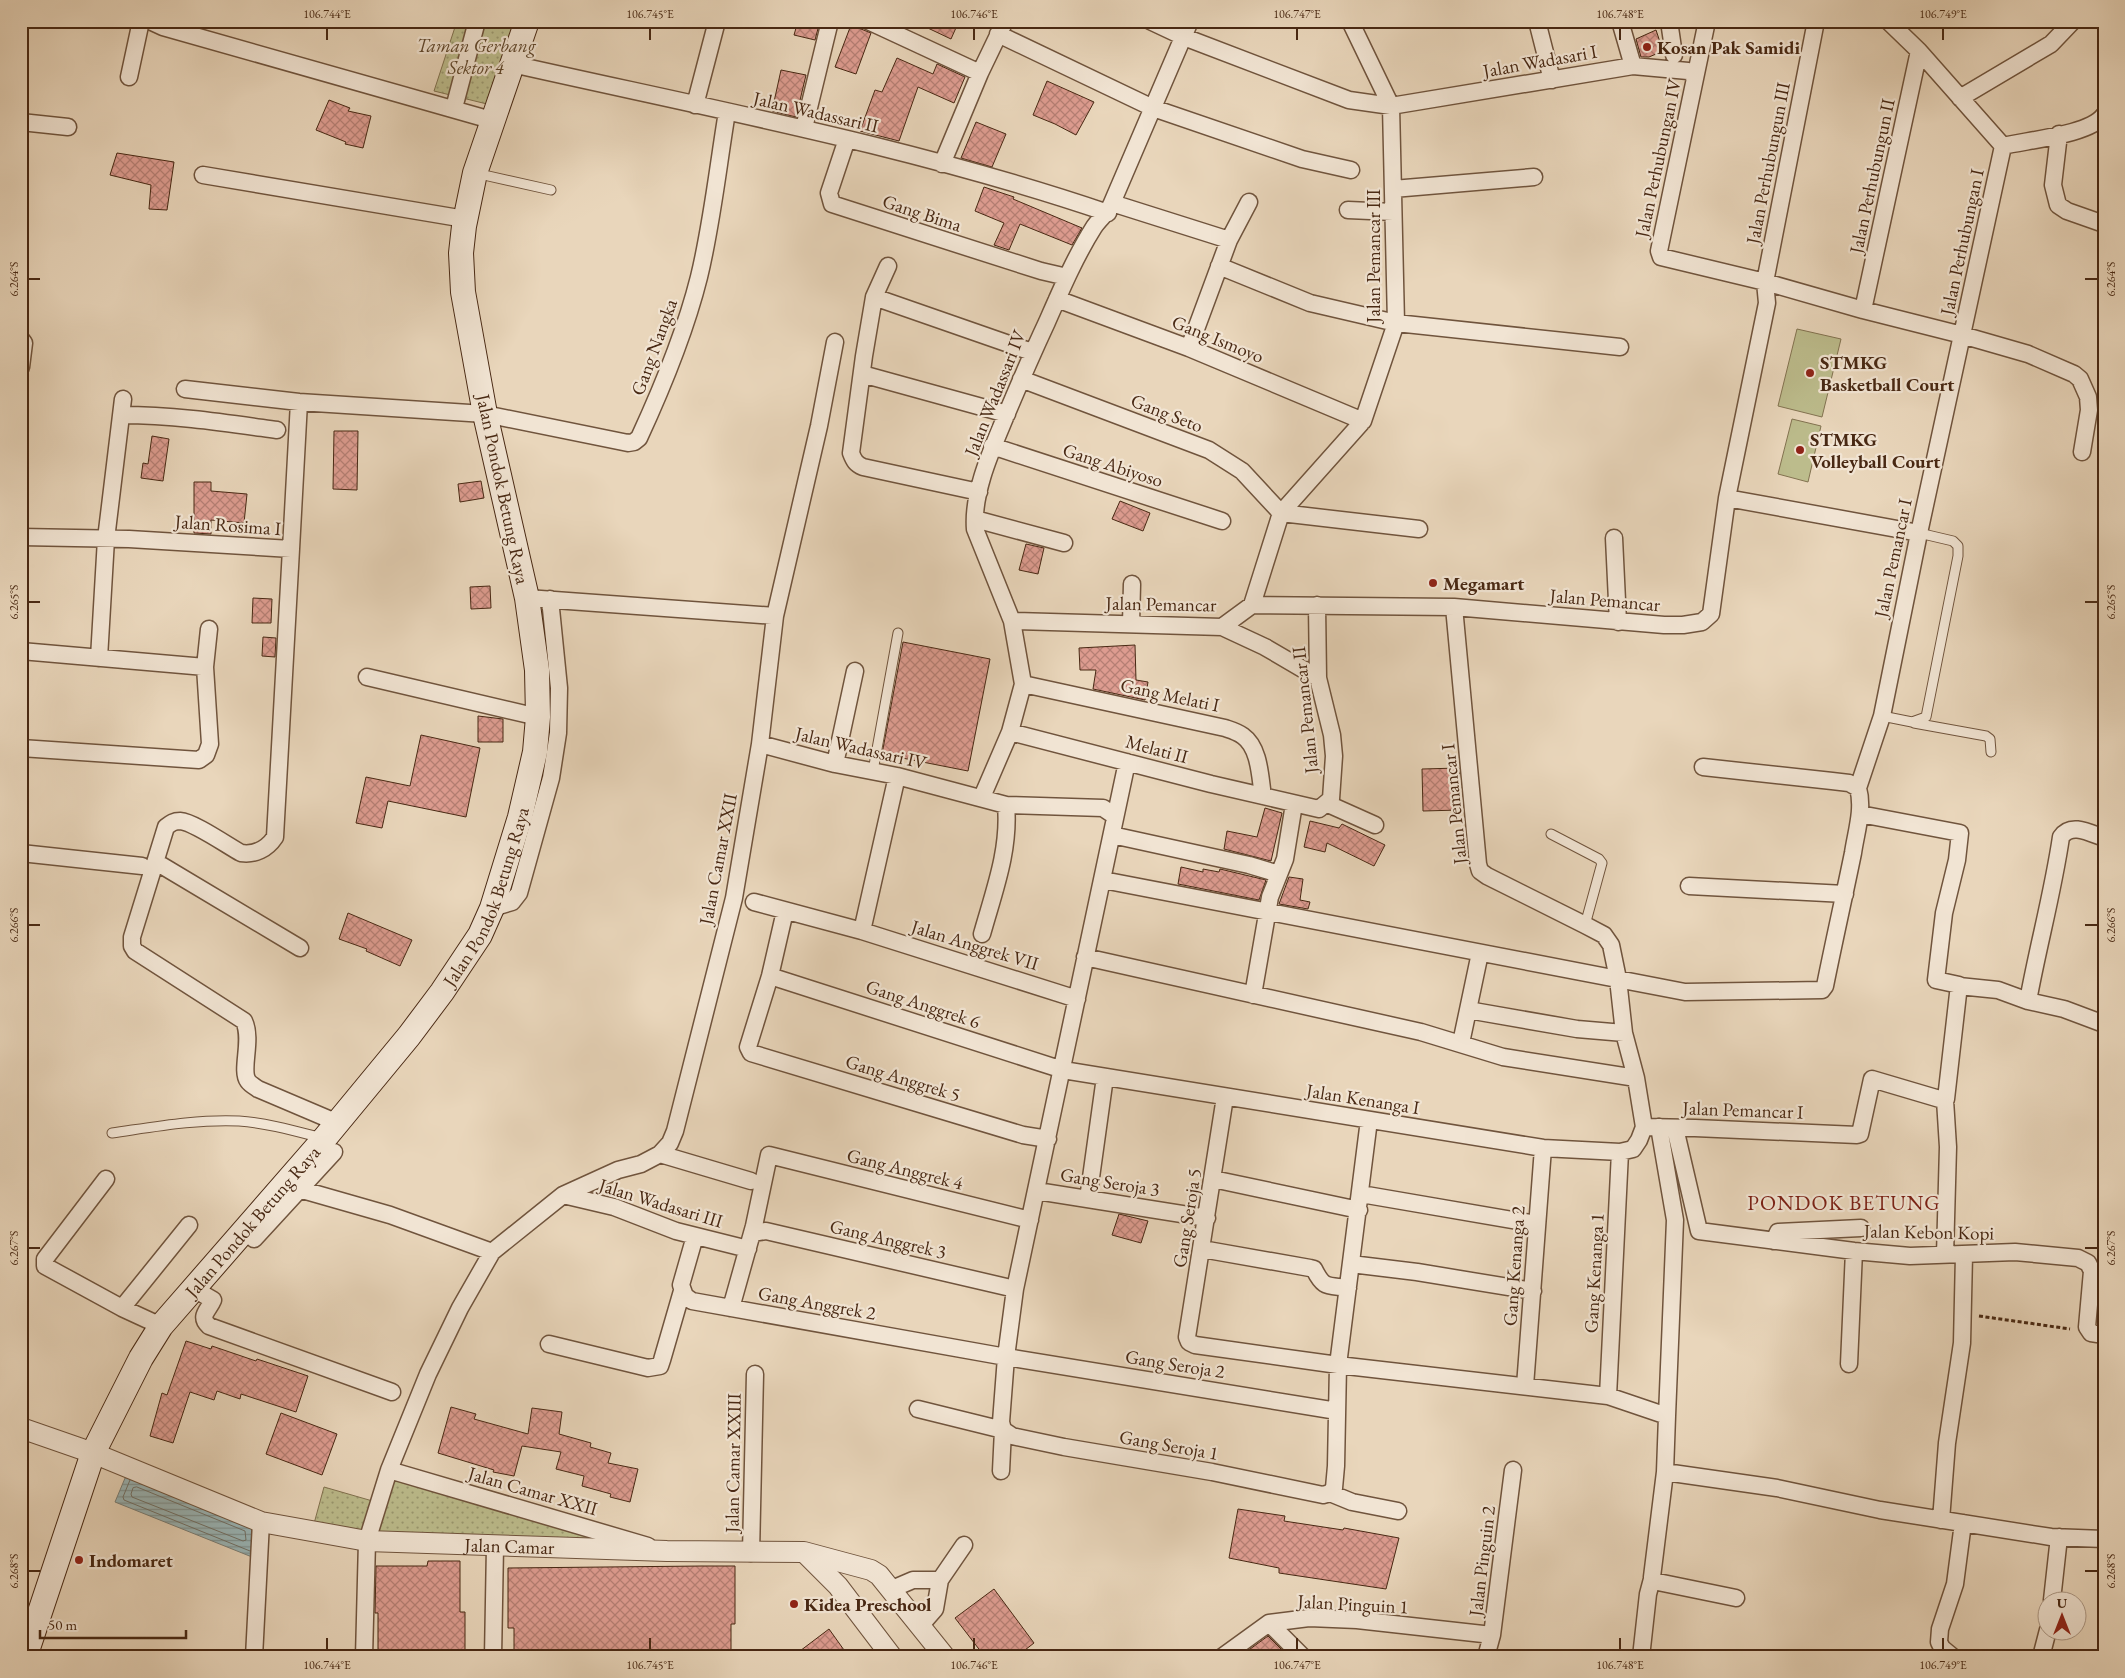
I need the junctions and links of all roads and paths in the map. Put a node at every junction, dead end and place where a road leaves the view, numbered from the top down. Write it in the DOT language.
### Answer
graph roads {
  1 [pos="141,21"];
  2 [pos="477,21"];
  3 [pos="527,21"];
  4 [pos="717,21"];
  5 [pos="830,21"];
  6 [pos="868,21"];
  7 [pos="1150,21"];
  8 [pos="1190,21"];
  9 [pos="1350,21"];
  10 [pos="1537,21"];
  11 [pos="1620,21"];
  12 [pos="1669,21"];
  13 [pos="1707,21"];
  14 [pos="1816,21"];
  15 [pos="1888,21"];
  16 [pos="2074,21"];
  17 [pos="159,23"];
  18 [pos="1002,28"];
  19 [pos="1184,37"];
  20 [pos="1919,51"];
  21 [pos="1674,55"];
  22 [pos="512,64"];
  23 [pos="1633,66"];
  24 [pos="980,74"];
  25 [pos="1695,76"];
  26 [pos="129,77"];
  27 [pos="1552,80"];
  28 [pos="1960,98"];
  29 [pos="695,105"];
  30 [pos="1391,106"];
  31 [pos="454,108"];
  32 [pos="1153,108"];
  33 [pos="727,112"];
  34 [pos="2104,116"];
  35 [pos="492,120"];
  36 [pos="21,122"];
  37 [pos="68,127"];
  38 [pos="804,128"];
  39 [pos="2059,134"];
  40 [pos="847,139"];
  41 [pos="2003,146"];
  42 [pos="942,164"];
  43 [pos="1351,170"];
  44 [pos="475,173"];
  45 [pos="203,175"];
  46 [pos="1534,177"];
  47 [pos="1393,189"];
  48 [pos="551,190"];
  49 [pos="1249,202"];
  50 [pos="1110,208"];
  51 [pos="1348,210"];
  52 [pos="1393,212"];
  53 [pos="465,219"];
  54 [pos="2104,224"];
  55 [pos="1229,240"];
  56 [pos="888,266"];
  57 [pos="1219,266"];
  58 [pos="1067,277"];
  59 [pos="1765,282"];
  60 [pos="874,297"];
  61 [pos="1057,299"];
  62 [pos="1863,310"];
  63 [pos="1396,323"];
  64 [pos="1962,335"];
  65 [pos="21,339"];
  66 [pos="835,342"];
  67 [pos="1620,347"];
  68 [pos="1189,348"];
  69 [pos="1032,352"];
  70 [pos="21,367"];
  71 [pos="862,374"];
  72 [pos="1021,379"];
  73 [pos="185,389"];
  74 [pos="299,402"];
  75 [pos="485,414"];
  76 [pos="1006,414"];
  77 [pos="1363,421"];
  78 [pos="277,430"];
  79 [pos="992,446"];
  80 [pos="2082,452"];
  81 [pos="979,492"];
  82 [pos="1727,498"];
  83 [pos="1281,513"];
  84 [pos="974,519"];
  85 [pos="1222,521"];
  86 [pos="1419,529"];
  87 [pos="1919,533"];
  88 [pos="21,538"];
  89 [pos="1614,538"];
  90 [pos="106,539"];
  91 [pos="1064,543"];
  92 [pos="291,549"];
  93 [pos="1132,584"];
  94 [pos="527,598"];
  95 [pos="550,599"];
  96 [pos="1252,605"];
  97 [pos="1317,605"];
  98 [pos="1454,606"];
  99 [pos="776,616"];
  100 [pos="1012,621"];
  101 [pos="1618,622"];
  102 [pos="1131,624"];
  103 [pos="1222,627"];
  104 [pos="209,630"];
  105 [pos="898,633"];
  106 [pos="21,651"];
  107 [pos="99,658"];
  108 [pos="205,667"];
  109 [pos="855,672"];
  110 [pos="367,677"];
  111 [pos="1318,678"];
  112 [pos="1023,684"];
  113 [pos="1882,716"];
  114 [pos="538,717"];
  115 [pos="1912,722"];
  116 [pos="1010,732"];
  117 [pos="760,744"];
  118 [pos="21,748"];
  119 [pos="1991,752"];
  120 [pos="1127,762"];
  121 [pos="835,764"];
  122 [pos="1703,767"];
  123 [pos="873,771"];
  124 [pos="897,776"];
  125 [pos="1859,792"];
  126 [pos="1263,796"];
  127 [pos="982,797"];
  128 [pos="1294,804"];
  129 [pos="1328,804"];
  130 [pos="1010,805"];
  131 [pos="1860,814"];
  132 [pos="1115,816"];
  133 [pos="1375,825"];
  134 [pos="1112,834"];
  135 [pos="1551,834"];
  136 [pos="2104,838"];
  137 [pos="21,853"];
  138 [pos="149,864"];
  139 [pos="1279,874"];
  140 [pos="1103,880"];
  141 [pos="1689,886"];
  142 [pos="1845,894"];
  143 [pos="754,902"];
  144 [pos="492,908"];
  145 [pos="785,911"];
  146 [pos="1267,912"];
  147 [pos="1585,925"];
  148 [pos="862,931"];
  149 [pos="982,934"];
  150 [pos="300,948"];
  151 [pos="1480,953"];
  152 [pos="1085,957"];
  153 [pos="770,976"];
  154 [pos="1618,979"];
  155 [pos="1959,986"];
  156 [pos="1253,995"];
  157 [pos="1077,998"];
  158 [pos="2028,1001"];
  159 [pos="1468,1010"];
  160 [pos="2104,1024"];
  161 [pos="1624,1033"];
  162 [pos="1461,1043"];
  163 [pos="1063,1070"];
  164 [pos="1105,1077"];
  165 [pos="1636,1078"];
  166 [pos="1225,1097"];
  167 [pos="1944,1100"];
  168 [pos="1369,1120"];
  169 [pos="1660,1128"];
  170 [pos="112,1132"];
  171 [pos="332,1138"];
  172 [pos="1048,1139"];
  173 [pos="1542,1148"];
  174 [pos="1620,1152"];
  175 [pos="660,1154"];
  176 [pos="106,1179"];
  177 [pos="1213,1179"];
  178 [pos="751,1181"];
  179 [pos="299,1189"];
  180 [pos="1036,1191"];
  181 [pos="563,1195"];
  182 [pos="1088,1199"];
  183 [pos="1360,1202"];
  184 [pos="1207,1218"];
  185 [pos="1030,1220"];
  186 [pos="1536,1224"];
  187 [pos="189,1225"];
  188 [pos="1861,1228"];
  189 [pos="695,1236"];
  190 [pos="254,1239"];
  191 [pos="750,1241"];
  192 [pos="1774,1241"];
  193 [pos="1202,1249"];
  194 [pos="1854,1251"];
  195 [pos="492,1252"];
  196 [pos="1945,1255"];
  197 [pos="1964,1255"];
  198 [pos="1351,1264"];
  199 [pos="1348,1288"];
  200 [pos="194,1289"];
  201 [pos="1015,1289"];
  202 [pos="682,1291"];
  203 [pos="1532,1291"];
  204 [pos="122,1308"];
  205 [pos="731,1308"];
  206 [pos="1962,1313"];
  207 [pos="161,1326"];
  208 [pos="2097,1333"];
  209 [pos="549,1344"];
  210 [pos="1006,1357"];
  211 [pos="1848,1364"];
  212 [pos="1338,1365"];
  213 [pos="755,1374"];
  214 [pos="1525,1386"];
  215 [pos="392,1392"];
  216 [pos="1608,1396"];
  217 [pos="918,1409"];
  218 [pos="1337,1411"];
  219 [pos="1667,1416"];
  220 [pos="21,1428"];
  221 [pos="1003,1430"];
  222 [pos="93,1453"];
  223 [pos="389,1470"];
  224 [pos="1514,1470"];
  225 [pos="1001,1471"];
  226 [pos="1665,1472"];
  227 [pos="1330,1493"];
  228 [pos="1398,1511"];
  229 [pos="1941,1520"];
  230 [pos="261,1522"];
  231 [pos="1963,1523"];
  232 [pos="2058,1538"];
  233 [pos="2104,1540"];
  234 [pos="367,1541"];
  235 [pos="964,1545"];
  236 [pos="495,1546"];
  237 [pos="667,1551"];
  238 [pos="804,1552"];
  239 [pos="751,1553"];
  240 [pos="872,1570"];
  241 [pos="1652,1579"];
  242 [pos="940,1580"];
  243 [pos="838,1586"];
  244 [pos="892,1589"];
  245 [pos="2053,1590"];
  246 [pos="1736,1598"];
  247 [pos="1269,1623"];
  248 [pos="920,1625"];
  249 [pos="1492,1635"];
  250 [pos="2046,1640"];
  251 [pos="25,1657"];
  252 [pos="254,1657"];
  253 [pos="364,1657"];
  254 [pos="493,1657"];
  255 [pos="892,1657"];
  256 [pos="945,1657"];
  257 [pos="1222,1657"];
  258 [pos="1303,1657"];
  259 [pos="1486,1657"];
  260 [pos="1641,1657"];
  261 [pos="1953,1657"];
  262 [pos="2042,1657"];
  1 -- 26 [label="street"];
  2 -- 31 [label="street"];
  3 -- 22 [label="main road, Jalan Pondok Betung Raya"];
  4 -- 29 [label="street"];
  5 -- 38 [label="street"];
  6 -- 24 [label="street"];
  7 -- 19 [label="street, Jalan Wadasari I"];
  8 -- 19 [label="street, Jalan Wadassari IV"];
  9 -- 30 [label="street"];
  10 -- 27 [label="street"];
  11 -- 23 [label="street"];
  12 -- 21 [label="street"];
  13 -- 25 [label="street, Jalan Perhubungan IV"];
  14 -- 59 [label="street, Jalan Perhubungun III"];
  15 -- 20 [label="street"];
  16 -- 28 [label="street"];
  17 -- 31 [label="street"];
  18 -- 24 [label="street"];
  18 -- 32 [label="street"];
  19 -- 30 [label="street, Jalan Wadasari I"];
  19 -- 32 [label="street, Jalan Wadassari IV"];
  20 -- 28 [label="street"];
  20 -- 62 [label="street, Jalan Perhubungun II"];
  22 -- 29 [label="street, Jalan Wadassari II"];
  22 -- 35 [label="main road, Jalan Pondok Betung Raya"];
  23 -- 25 [label="street, Jalan Wadasari I"];
  23 -- 27 [label="street, Jalan Wadasari I"];
  24 -- 42 [label="street"];
  25 -- 59 [label="street, Jalan Perhubungan IV"];
  27 -- 30 [label="street, Jalan Wadasari I"];
  28 -- 41 [label="street"];
  29 -- 33 [label="street, Jalan Wadassari II"];
  30 -- 47 [label="street, Jalan Pemancar III"];
  31 -- 35 [label="street"];
  32 -- 43 [label="street"];
  32 -- 50 [label="street, Jalan Wadassari IV"];
  33 -- 38 [label="street, Jalan Wadassari II"];
  33 -- 75 [label="street, Gang Nangka"];
  34 -- 39 [label="street"];
  35 -- 44 [label="main road, Jalan Pondok Betung Raya"];
  36 -- 37 [label="street"];
  38 -- 40 [label="street, Jalan Wadassari II"];
  39 -- 41 [label="street"];
  39 -- 54 [label="street"];
  40 -- 42 [label="street, Jalan Wadassari II"];
  40 -- 58 [label="street, Gang Bima"];
  41 -- 64 [label="street, Jalan Perhubungan I"];
  42 -- 50 [label="street, Jalan Wadassari II"];
  44 -- 48 [label="lane"];
  44 -- 53 [label="main road, Jalan Pondok Betung Raya"];
  45 -- 53 [label="street"];
  46 -- 47 [label="street"];
  47 -- 52 [label="street, Jalan Pemancar III"];
  49 -- 55 [label="street"];
  50 -- 55 [label="street, Jalan Wadassari II"];
  50 -- 58 [label="street, Jalan Wadassari IV"];
  51 -- 52 [label="street"];
  52 -- 63 [label="street, Jalan Pemancar III"];
  53 -- 75 [label="main road, Jalan Pondok Betung Raya"];
  55 -- 57 [label="street"];
  56 -- 60 [label="street"];
  57 -- 63 [label="street"];
  57 -- 68 [label="street"];
  58 -- 61 [label="street, Jalan Wadassari IV"];
  59 -- 62 [label="street, Jalan Perhubungan I"];
  59 -- 82 [label="street, Jalan Pemancar"];
  60 -- 69 [label="street"];
  60 -- 71 [label="street"];
  61 -- 68 [label="street, Gang Ismoyo"];
  61 -- 69 [label="street, Jalan Wadassari IV"];
  62 -- 64 [label="street, Jalan Perhubungan I"];
  63 -- 67 [label="street"];
  63 -- 77 [label="street, Jalan Pemancar III"];
  64 -- 80 [label="street"];
  64 -- 87 [label="street, Jalan Pemancar I"];
  65 -- 70 [label="street"];
  66 -- 99 [label="street, Jalan Camar XXII"];
  68 -- 77 [label="street, Gang Ismoyo"];
  69 -- 72 [label="street, Jalan Wadassari IV"];
  71 -- 76 [label="street"];
  71 -- 81 [label="street"];
  72 -- 76 [label="street, Jalan Wadassari IV"];
  72 -- 83 [label="street, Gang Seto"];
  73 -- 74 [label="street"];
  74 -- 75 [label="street"];
  74 -- 92 [label="street, Jalan Rosima I"];
  75 -- 94 [label="main road, Jalan Pondok Betung Raya"];
  76 -- 79 [label="street, Jalan Wadassari IV"];
  77 -- 83 [label="street, Jalan Pemancar III"];
  78 -- 90 [label="street"];
  79 -- 81 [label="street, Jalan Wadassari IV"];
  79 -- 85 [label="street, Gang Abiyoso"];
  81 -- 84 [label="street, Jalan Wadassari IV"];
  82 -- 87 [label="street"];
  82 -- 101 [label="street, Jalan Pemancar"];
  83 -- 86 [label="street"];
  83 -- 96 [label="street, Jalan Pemancar III"];
  84 -- 91 [label="street"];
  84 -- 100 [label="street, Jalan Wadassari IV"];
  87 -- 113 [label="street, Jalan Pemancar I"];
  87 -- 115 [label="lane"];
  88 -- 90 [label="street, Jalan Rosima I"];
  89 -- 101 [label="street"];
  90 -- 92 [label="street, Jalan Rosima I"];
  90 -- 107 [label="street"];
  92 -- 138 [label="street"];
  93 -- 102 [label="street"];
  94 -- 95 [label="street"];
  94 -- 114 [label="main road, Jalan Pondok Betung Raya"];
  95 -- 99 [label="street"];
  95 -- 144 [label="street"];
  96 -- 97 [label="street, Jalan Pemancar"];
  96 -- 103 [label="street, Jalan Pemancar"];
  97 -- 98 [label="street, Jalan Pemancar"];
  97 -- 111 [label="street, Jalan Pemancar II"];
  98 -- 101 [label="street, Jalan Pemancar"];
  98 -- 147 [label="street, Jalan Pemancar I"];
  99 -- 117 [label="street, Jalan Camar XXII"];
  100 -- 102 [label="street, Jalan Pemancar"];
  100 -- 112 [label="street, Jalan Wadassari IV"];
  102 -- 103 [label="street, Jalan Pemancar"];
  103 -- 111 [label="street"];
  104 -- 108 [label="street"];
  105 -- 123 [label="lane"];
  106 -- 107 [label="street"];
  107 -- 108 [label="street"];
  108 -- 118 [label="street"];
  109 -- 121 [label="street"];
  110 -- 114 [label="street"];
  111 -- 129 [label="street, Jalan Pemancar II"];
  112 -- 116 [label="street, Jalan Wadassari IV"];
  112 -- 126 [label="street, Gang Melati I"];
  113 -- 115 [label="lane"];
  113 -- 125 [label="street, Jalan Pemancar I"];
  114 -- 144 [label="main road, Jalan Pondok Betung Raya"];
  115 -- 119 [label="lane"];
  116 -- 120 [label="street, Melati II"];
  116 -- 127 [label="street, Jalan Wadassari IV"];
  117 -- 121 [label="street, Jalan Wadassari IV"];
  117 -- 175 [label="street, Jalan Camar XXII"];
  120 -- 126 [label="street, Melati II"];
  120 -- 132 [label="street"];
  121 -- 123 [label="street, Jalan Wadassari IV"];
  122 -- 125 [label="street"];
  123 -- 124 [label="street, Jalan Wadassari IV"];
  124 -- 127 [label="street, Jalan Wadassari IV"];
  124 -- 148 [label="street"];
  125 -- 131 [label="street, Jalan Pemancar I"];
  126 -- 128 [label="street, Melati II"];
  127 -- 130 [label="street, Jalan Wadassari IV"];
  128 -- 129 [label="street"];
  128 -- 139 [label="street"];
  129 -- 133 [label="street"];
  130 -- 132 [label="street, Jalan Wadassari IV"];
  130 -- 149 [label="street"];
  131 -- 142 [label="street, Jalan Pemancar I"];
  131 -- 155 [label="street"];
  132 -- 134 [label="street"];
  134 -- 139 [label="street"];
  134 -- 140 [label="street"];
  135 -- 147 [label="lane"];
  136 -- 158 [label="street"];
  137 -- 138 [label="street"];
  138 -- 150 [label="street"];
  138 -- 171 [label="street"];
  139 -- 146 [label="street"];
  140 -- 146 [label="street"];
  140 -- 152 [label="street"];
  141 -- 142 [label="street"];
  142 -- 154 [label="street, Jalan Pemancar I"];
  143 -- 145 [label="street, Jalan Anggrek VII"];
  144 -- 171 [label="main road, Jalan Pondok Betung Raya"];
  145 -- 148 [label="street, Jalan Anggrek VII"];
  145 -- 153 [label="street"];
  146 -- 151 [label="street"];
  146 -- 156 [label="street"];
  147 -- 154 [label="street, Jalan Pemancar I"];
  148 -- 157 [label="street, Jalan Anggrek VII"];
  151 -- 154 [label="street"];
  151 -- 159 [label="street"];
  152 -- 156 [label="street"];
  152 -- 157 [label="street"];
  153 -- 163 [label="street, Gang Anggrek 6"];
  153 -- 172 [label="street, Gang Anggrek 5"];
  154 -- 161 [label="street, Jalan Pemancar I"];
  155 -- 158 [label="street"];
  155 -- 167 [label="street"];
  156 -- 162 [label="street"];
  157 -- 163 [label="street"];
  158 -- 160 [label="street"];
  159 -- 161 [label="street"];
  159 -- 162 [label="street"];
  161 -- 165 [label="street, Jalan Pemancar I"];
  162 -- 165 [label="street"];
  163 -- 164 [label="street, Jalan Kenanga I"];
  163 -- 172 [label="street"];
  164 -- 166 [label="street, Jalan Kenanga I"];
  164 -- 182 [label="street"];
  165 -- 169 [label="street, Jalan Pemancar I"];
  166 -- 168 [label="street, Jalan Kenanga I"];
  166 -- 177 [label="street, Gang Seroja 5"];
  167 -- 169 [label="street, Jalan Pemancar I"];
  167 -- 196 [label="street"];
  168 -- 173 [label="street, Jalan Kenanga I"];
  168 -- 183 [label="street"];
  169 -- 174 [label="street"];
  169 -- 192 [label="street, Jalan Kebon Kopi"];
  169 -- 219 [label="street"];
  170 -- 171 [label="lane"];
  171 -- 179 [label="street"];
  171 -- 200 [label="main road, Jalan Pondok Betung Raya"];
  172 -- 180 [label="street"];
  173 -- 174 [label="street, Jalan Kenanga I"];
  173 -- 186 [label="street, Gang Kenanga 2"];
  174 -- 216 [label="street, Gang Kenanga 1"];
  175 -- 178 [label="street"];
  175 -- 181 [label="street, Jalan Camar XXII"];
  176 -- 204 [label="street"];
  177 -- 183 [label="street"];
  177 -- 184 [label="street, Gang Seroja 5"];
  179 -- 190 [label="street"];
  179 -- 195 [label="street"];
  180 -- 182 [label="street, Gang Seroja 3"];
  180 -- 185 [label="street"];
  181 -- 189 [label="street, Jalan Wadasari III"];
  181 -- 195 [label="street, Jalan Camar XXII"];
  182 -- 184 [label="street, Gang Seroja 3"];
  183 -- 186 [label="street"];
  183 -- 198 [label="street"];
  184 -- 193 [label="street, Gang Seroja 5"];
  185 -- 191 [label="street, Gang Anggrek 4"];
  185 -- 201 [label="street"];
  186 -- 203 [label="street, Gang Kenanga 2"];
  187 -- 204 [label="street"];
  188 -- 192 [label="street"];
  189 -- 191 [label="street, Jalan Wadasari III"];
  189 -- 202 [label="street"];
  191 -- 201 [label="street, Gang Anggrek 3"];
  191 -- 205 [label="street"];
  192 -- 194 [label="street, Jalan Kebon Kopi"];
  193 -- 199 [label="street"];
  193 -- 212 [label="street, Gang Seroja 5"];
  194 -- 196 [label="street, Jalan Kebon Kopi"];
  194 -- 211 [label="street"];
  195 -- 223 [label="street, Jalan Camar XXII"];
  196 -- 197 [label="street, Jalan Kebon Kopi"];
  197 -- 206 [label="street"];
  197 -- 208 [label="street, Jalan Kebon Kopi"];
  198 -- 199 [label="street"];
  198 -- 203 [label="street"];
  199 -- 212 [label="street"];
  200 -- 207 [label="main road, Jalan Pondok Betung Raya"];
  200 -- 215 [label="street"];
  201 -- 210 [label="street"];
  202 -- 205 [label="street, Gang Anggrek 2"];
  202 -- 209 [label="street"];
  203 -- 214 [label="street, Gang Kenanga 2"];
  204 -- 207 [label="street"];
  205 -- 210 [label="street, Gang Anggrek 2"];
  206 -- 208 [label="path"];
  206 -- 229 [label="street"];
  207 -- 222 [label="main road, Jalan Pondok Betung Raya"];
  210 -- 218 [label="street, Gang Seroja 2"];
  210 -- 221 [label="street"];
  212 -- 214 [label="street"];
  212 -- 218 [label="street"];
  213 -- 239 [label="street, Jalan Camar XXIII"];
  214 -- 216 [label="street"];
  216 -- 219 [label="street"];
  217 -- 221 [label="street, Gang Seroja 1"];
  218 -- 227 [label="street"];
  219 -- 226 [label="street"];
  220 -- 222 [label="street, Jalan Camar"];
  221 -- 225 [label="street"];
  221 -- 227 [label="street, Gang Seroja 1"];
  222 -- 230 [label="street, Jalan Camar"];
  222 -- 251 [label="main road, Jalan Pondok Betung Raya"];
  223 -- 234 [label="street, Jalan Camar XXII"];
  223 -- 237 [label="street, Jalan Camar XXII"];
  224 -- 249 [label="street, Jalan Pinguin 2"];
  226 -- 229 [label="street"];
  226 -- 241 [label="street"];
  227 -- 228 [label="street, Gang Seroja 1"];
  229 -- 231 [label="street"];
  230 -- 234 [label="street, Jalan Camar"];
  230 -- 252 [label="street"];
  231 -- 232 [label="street"];
  231 -- 261 [label="street"];
  232 -- 233 [label="street"];
  232 -- 245 [label="street"];
  234 -- 236 [label="street, Jalan Camar"];
  234 -- 253 [label="street, Jalan Camar XXII"];
  235 -- 242 [label="street"];
  236 -- 237 [label="street, Jalan Camar"];
  236 -- 254 [label="street"];
  237 -- 239 [label="street, Jalan Camar"];
  238 -- 239 [label="street, Jalan Camar"];
  238 -- 240 [label="street, Jalan Camar"];
  238 -- 243 [label="street"];
  240 -- 243 [label="street"];
  240 -- 244 [label="street"];
  241 -- 246 [label="street"];
  241 -- 260 [label="street"];
  242 -- 244 [label="street"];
  242 -- 248 [label="street"];
  243 -- 255 [label="street"];
  244 -- 248 [label="street"];
  247 -- 249 [label="street, Jalan Pinguin 1"];
  247 -- 257 [label="street, Jalan Pinguin 1"];
  247 -- 258 [label="street"];
  248 -- 256 [label="street"];
  249 -- 259 [label="street, Jalan Pinguin 2"];
  250 -- 262 [label="street"];
}
